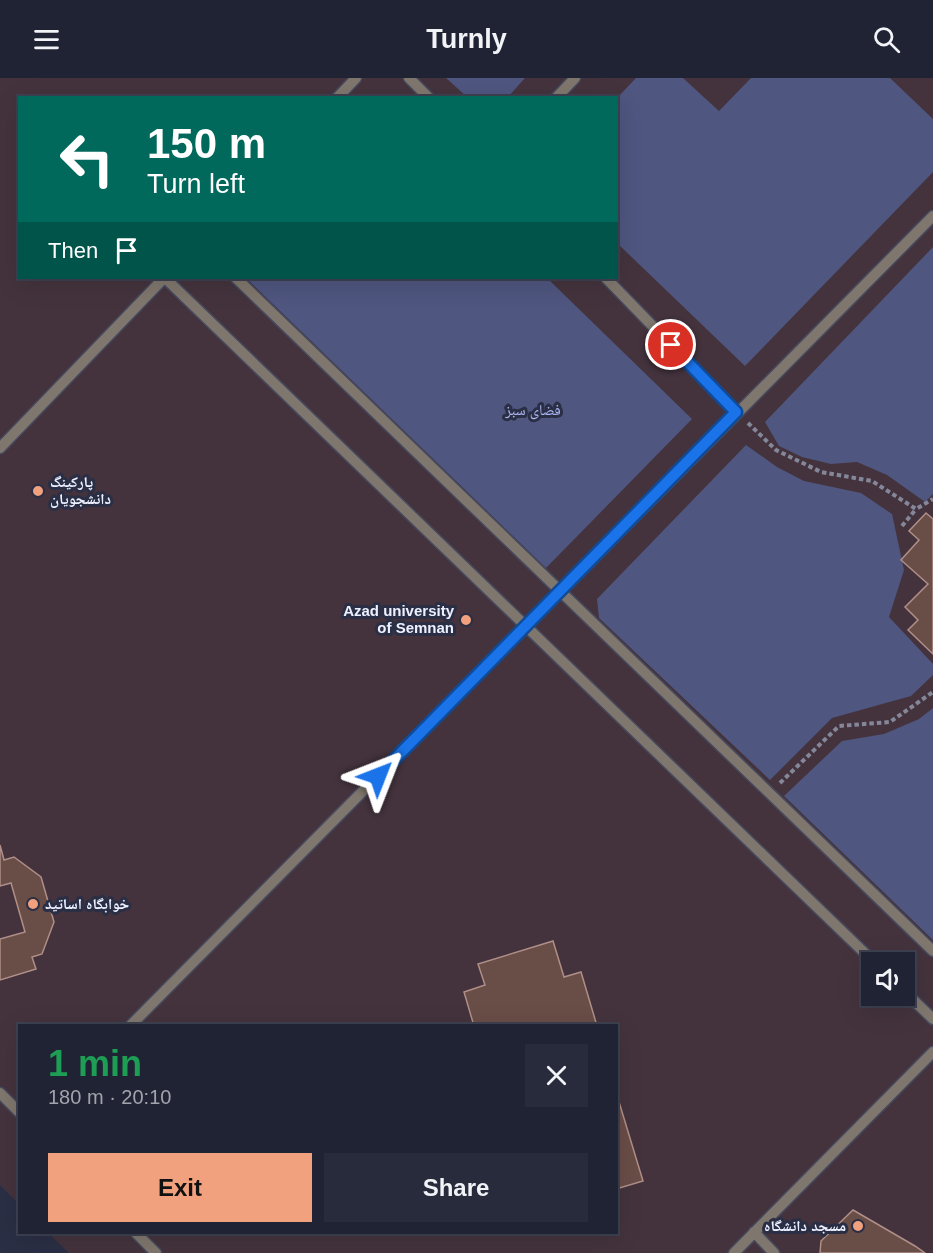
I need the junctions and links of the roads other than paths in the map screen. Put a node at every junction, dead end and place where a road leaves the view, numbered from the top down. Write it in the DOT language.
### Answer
graph roads {
  1 [pos="356,78"];
  2 [pos="410,78"];
  3 [pos="575,78"];
  4 [pos="339,96"];
  5 [pos="427,96"];
  6 [pos="558,96"];
  7 [pos="933,216"];
  8 [pos="164,279"];
  9 [pos="166,279"];
  10 [pos="237,279"];
  11 [pos="607,279"];
  12 [pos="736,412"];
  13 [pos="0,448"];
  14 [pos="563,591"];
  15 [pos="527,626"];
  16 [pos="933,951"];
  17 [pos="864,952"];
  18 [pos="915,1002"];
  19 [pos="933,1019"];
  20 [pos="132,1024"];
  21 [pos="933,1052"];
  22 [pos="0,1093"];
  23 [pos="18,1111"];
  24 [pos="754,1232"];
  25 [pos="137,1234"];
  26 [pos="156,1253"];
  27 [pos="734,1253"];
  28 [pos="774,1253"];
  1 -- 4 [label="lane"];
  2 -- 5 [label="lane"];
  3 -- 6 [label="lane"];
  7 -- 12 [label="lane"];
  8 -- 13 [label="lane"];
  9 -- 15 [label="lane"];
  10 -- 14 [label="lane"];
  11 -- 12 [label="lane"];
  12 -- 14 [label="lane"];
  14 -- 15 [label="lane"];
  14 -- 16 [label="lane"];
  15 -- 17 [label="lane"];
  15 -- 20 [label="lane"];
  18 -- 19 [label="lane"];
  21 -- 24 [label="lane"];
  22 -- 23 [label="lane"];
  24 -- 27 [label="lane"];
  24 -- 28 [label="lane"];
  25 -- 26 [label="lane"];
}
